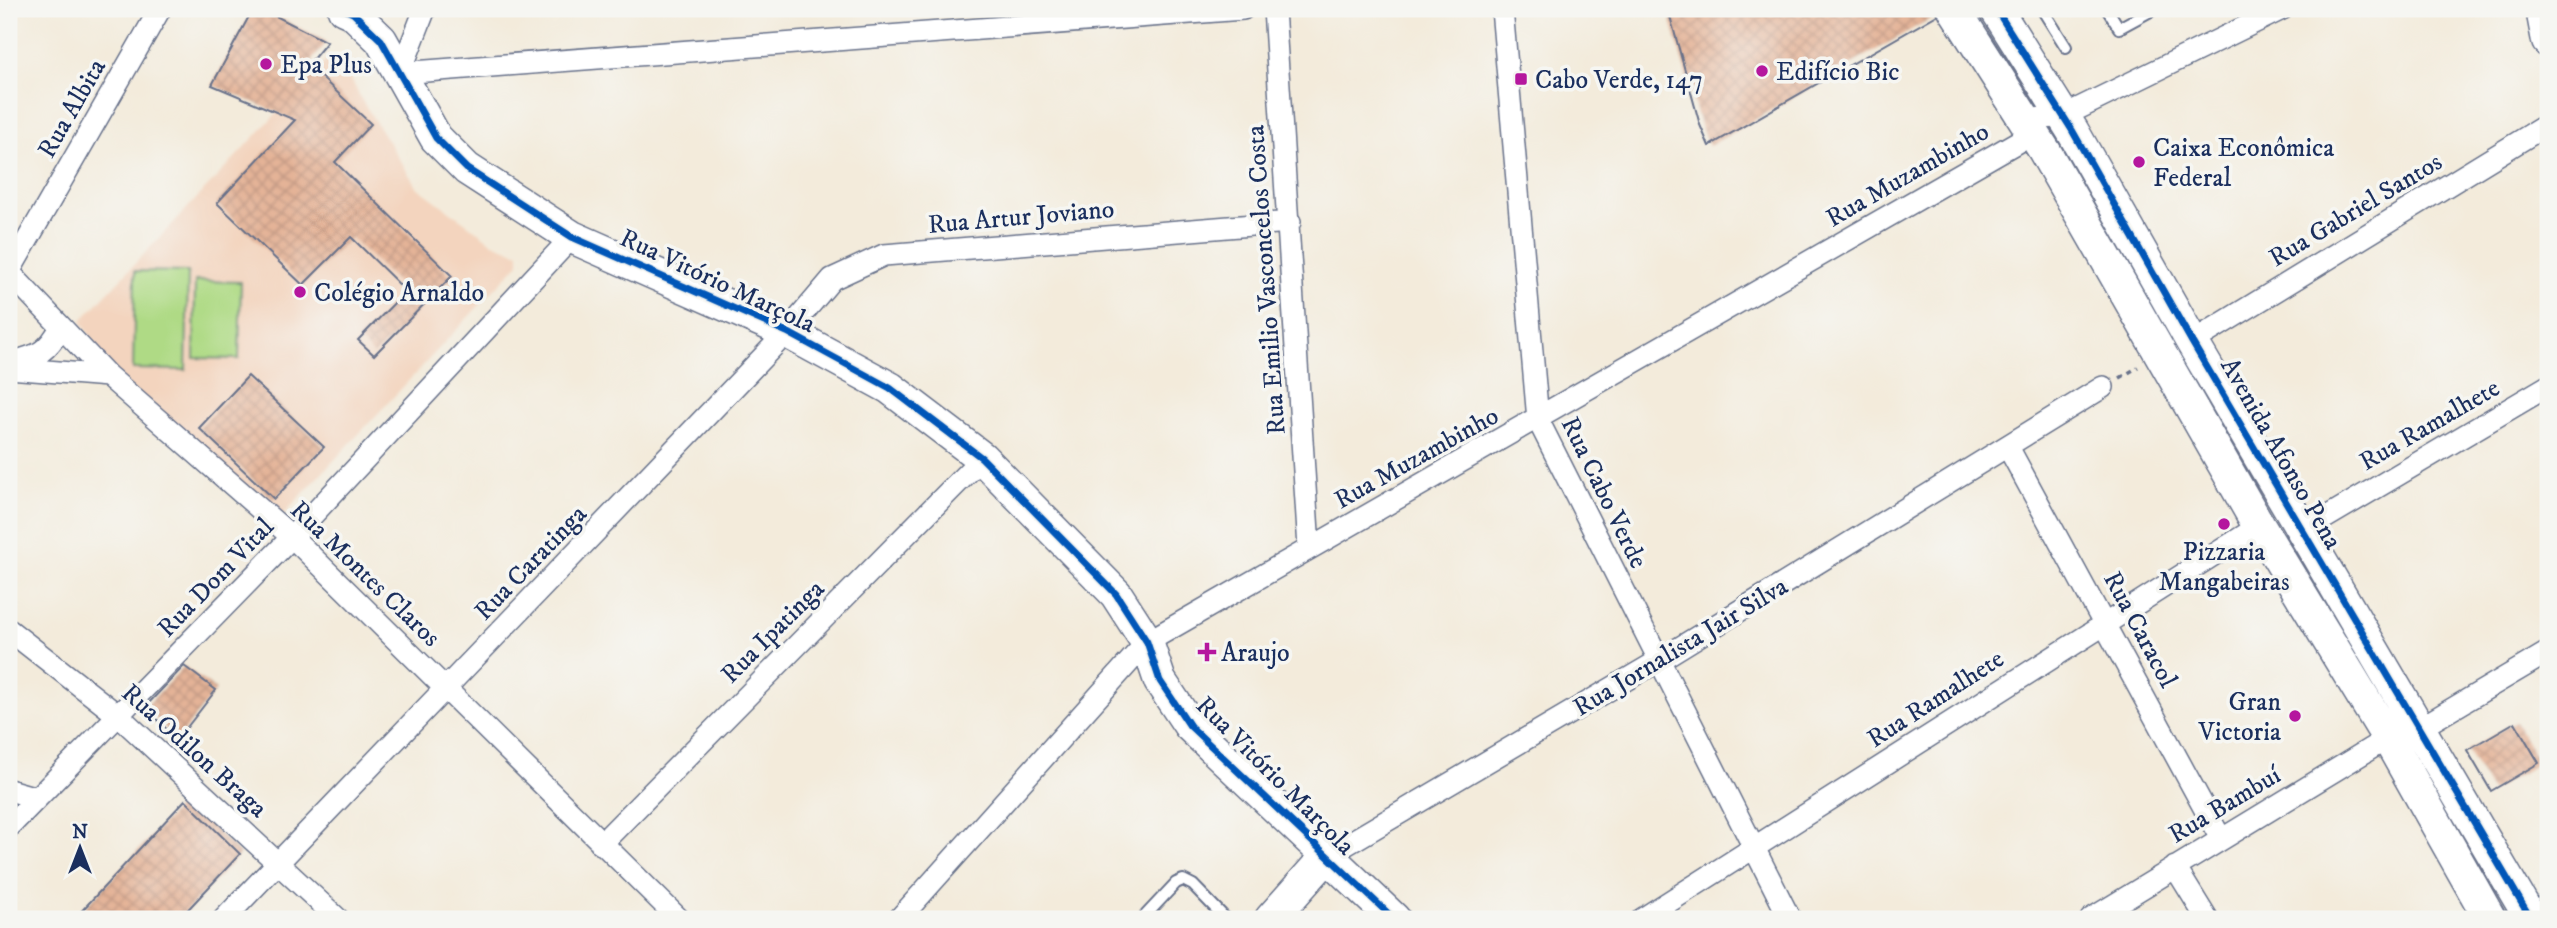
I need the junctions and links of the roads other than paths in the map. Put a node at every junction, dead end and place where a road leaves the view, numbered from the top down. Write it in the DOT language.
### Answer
graph roads {
  1 [pos="160,9"];
  2 [pos="344,9"];
  3 [pos="425,9"];
  4 [pos="1243,9"];
  5 [pos="1274,9"];
  6 [pos="1502,9"];
  7 [pos="1954,9"];
  8 [pos="1996,9"];
  9 [pos="2042,9"];
  10 [pos="2107,9"];
  11 [pos="2154,9"];
  12 [pos="2542,9"];
  13 [pos="2276,10"];
  14 [pos="1019,17"];
  15 [pos="2548,41"];
  16 [pos="2066,47"];
  17 [pos="400,73"];
  18 [pos="2063,116"];
  19 [pos="2548,124"];
  20 [pos="2029,127"];
  21 [pos="1290,222"];
  22 [pos="572,237"];
  23 [pos="9,272"];
  24 [pos="61,327"];
  25 [pos="787,332"];
  26 [pos="2192,342"];
  27 [pos="9,363"];
  28 [pos="9,368"];
  29 [pos="108,376"];
  30 [pos="2548,386"];
  31 [pos="2103,387"];
  32 [pos="1538,420"];
  33 [pos="2008,447"];
  34 [pos="982,458"];
  35 [pos="2259,526"];
  36 [pos="2303,531"];
  37 [pos="292,537"];
  38 [pos="1309,548"];
  39 [pos="2106,622"];
  40 [pos="9,630"];
  41 [pos="1147,642"];
  42 [pos="2548,652"];
  43 [pos="1658,661"];
  44 [pos="445,691"];
  45 [pos="120,717"];
  46 [pos="2420,728"];
  47 [pos="2388,738"];
  48 [pos="9,790"];
  49 [pos="37,798"];
  50 [pos="9,827"];
  51 [pos="2221,839"];
  52 [pos="601,845"];
  53 [pos="1753,848"];
  54 [pos="1327,856"];
  55 [pos="278,864"];
  56 [pos="2175,867"];
  57 [pos="1145,916"];
  58 [pos="224,919"];
  59 [pos="338,919"];
  60 [pos="680,919"];
  61 [pos="899,919"];
  62 [pos="1226,919"];
  63 [pos="1271,919"];
  64 [pos="1394,919"];
  65 [pos="1642,919"];
  66 [pos="1790,919"];
  67 [pos="2091,919"];
  68 [pos="2207,919"];
  69 [pos="2490,919"];
  70 [pos="2531,919"];
  1 -- 23 [label="street, Rua Albita"];
  2 -- 17 [label="main road, Rua Vitório Marçola"];
  3 -- 17 [label="street"];
  4 -- 14 [label="street"];
  5 -- 21 [label="street, Rua Emilio Vasconcelos Costa"];
  6 -- 32 [label="street, Rua Cabo Verde"];
  7 -- 20 [label="main road, Avenida Afonso Pena"];
  8 -- 18 [label="main road, Avenida Afonso Pena"];
  9 -- 16 [label="lane"];
  10 -- 11 [label="lane"];
  12 -- 15 [label="main road"];
  13 -- 18 [label="street, Rua Muzambinho"];
  14 -- 17 [label="street"];
  17 -- 22 [label="main road, Rua Vitório Marçola"];
  18 -- 20 [label="street, Rua Muzambinho"];
  18 -- 26 [label="main road, Avenida Afonso Pena"];
  19 -- 26 [label="street, Rua Gabriel Santos"];
  20 -- 32 [label="street, Rua Muzambinho"];
  20 -- 35 [label="main road, Avenida Afonso Pena"];
  21 -- 25 [label="street, Rua Artur Joviano"];
  21 -- 38 [label="street, Rua Emilio Vasconcelos Costa"];
  22 -- 25 [label="main road, Rua Vitório Marçola"];
  22 -- 37 [label="street, Rua Dom Vital"];
  23 -- 24 [label="street, Rua Montes Claros"];
  24 -- 27 [label="street"];
  24 -- 29 [label="street, Rua Montes Claros"];
  25 -- 34 [label="main road, Rua Vitório Marçola"];
  25 -- 44 [label="street, Rua Caratinga"];
  26 -- 36 [label="main road, Avenida Afonso Pena"];
  28 -- 29 [label="street"];
  29 -- 37 [label="street, Rua Montes Claros"];
  30 -- 36 [label="street, Rua Ramalhete"];
  31 -- 33 [label="street, Rua Jornalista Jair Silva"];
  32 -- 38 [label="street, Rua Muzambinho"];
  32 -- 43 [label="street, Rua Cabo Verde"];
  33 -- 39 [label="street, Rua Caracol"];
  33 -- 43 [label="street, Rua Jornalista Jair Silva"];
  34 -- 41 [label="main road, Rua Vitório Marçola"];
  34 -- 52 [label="street, Rua Ipatinga"];
  35 -- 39 [label="street, Rua Ramalhete"];
  35 -- 47 [label="main road, Avenida Afonso Pena"];
  36 -- 46 [label="main road, Avenida Afonso Pena"];
  37 -- 44 [label="street, Rua Montes Claros"];
  37 -- 45 [label="street, Rua Dom Vital"];
  38 -- 41 [label="street, Rua Muzambinho"];
  39 -- 51 [label="street, Rua Caracol"];
  39 -- 53 [label="street, Rua Ramalhete"];
  40 -- 45 [label="street, Rua Odilon Braga"];
  41 -- 54 [label="main road, Rua Vitório Marçola"];
  41 -- 61 [label="street, Rua Muzambinho"];
  42 -- 46 [label="street"];
  43 -- 53 [label="street, Rua Cabo Verde"];
  43 -- 54 [label="street, Rua Jornalista Jair Silva"];
  44 -- 52 [label="street, Rua Montes Claros"];
  44 -- 55 [label="street, Rua Caratinga"];
  45 -- 49 [label="street, Rua Dom Vital"];
  45 -- 55 [label="street, Rua Odilon Braga"];
  46 -- 70 [label="main road, Avenida Afonso Pena"];
  47 -- 51 [label="street, Rua Bambuí"];
  47 -- 69 [label="main road, Avenida Afonso Pena"];
  48 -- 49 [label="street"];
  49 -- 50 [label="street, Rua Dom Vital"];
  51 -- 56 [label="street, Rua Bambuí"];
  52 -- 60 [label="street, Rua Montes Claros"];
  53 -- 65 [label="street, Rua Ramalhete"];
  53 -- 66 [label="street, Rua Cabo Verde"];
  54 -- 63 [label="main road, Rua Jornalista Jair Silva"];
  54 -- 64 [label="main road, Rua Vitório Marçola"];
  55 -- 58 [label="street, Rua Caratinga"];
  55 -- 59 [label="street, Rua Odilon Braga"];
  56 -- 67 [label="street, Rua Bambuí"];
  56 -- 68 [label="street"];
  57 -- 62 [label="lane"];
}
